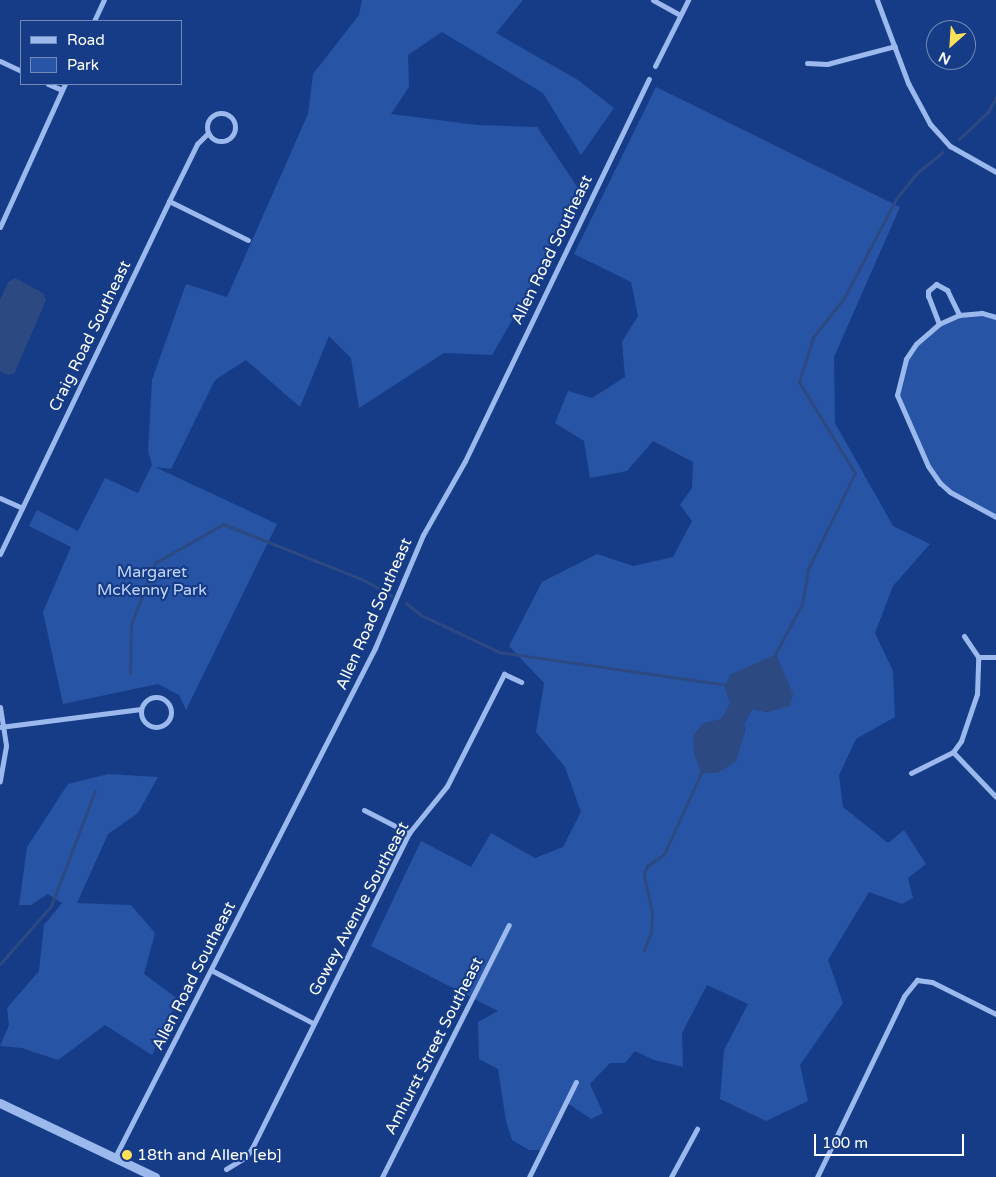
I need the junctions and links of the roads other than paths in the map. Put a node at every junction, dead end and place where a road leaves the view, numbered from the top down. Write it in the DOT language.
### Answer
graph roads {
  1 [pos="104,0"];
  2 [pos="653,0"];
  3 [pos="688,0"];
  4 [pos="876,0"];
  5 [pos="680,15"];
  6 [pos="94,20"];
  7 [pos="895,46"];
  8 [pos="0,61"];
  9 [pos="807,63"];
  10 [pos="656,66"];
  11 [pos="20,71"];
  12 [pos="649,78"];
  13 [pos="50,85"];
  14 [pos="64,85"];
  15 [pos="62,90"];
  16 [pos="208,134"];
  17 [pos="996,172"];
  18 [pos="169,201"];
  19 [pos="0,227"];
  20 [pos="248,240"];
  21 [pos="959,315"];
  22 [pos="996,317"];
  23 [pos="939,324"];
  24 [pos="0,498"];
  25 [pos="22,508"];
  26 [pos="996,516"];
  27 [pos="0,554"];
  28 [pos="964,636"];
  29 [pos="978,657"];
  30 [pos="996,657"];
  31 [pos="521,682"];
  32 [pos="0,706"];
  33 [pos="141,709"];
  34 [pos="3,726"];
  35 [pos="953,752"];
  36 [pos="911,774"];
  37 [pos="0,781"];
  38 [pos="996,797"];
  39 [pos="364,810"];
  40 [pos="409,833"];
  41 [pos="509,926"];
  42 [pos="211,970"];
  43 [pos="996,1014"];
  44 [pos="313,1023"];
  45 [pos="576,1082"];
  46 [pos="0,1103"];
  47 [pos="698,1129"];
  48 [pos="115,1157"];
  49 [pos="226,1169"];
  50 [pos="155,1177"];
  51 [pos="382,1177"];
  52 [pos="529,1177"];
  53 [pos="671,1177"];
  54 [pos="817,1177"];
  1 -- 6 [label="street"];
  2 -- 5 [label="street"];
  3 -- 5 [label="street"];
  4 -- 7 [label="street"];
  5 -- 10 [label="street"];
  7 -- 9 [label="street"];
  7 -- 17 [label="street"];
  8 -- 11 [label="street"];
  12 -- 42 [label="street, Allen Road Southeast"];
  13 -- 15 [label="street"];
  14 -- 15 [label="street"];
  15 -- 19 [label="street"];
  16 -- 16 [label="street, Craig Road Southeast"];
  16 -- 18 [label="street, Craig Road Southeast"];
  18 -- 20 [label="street"];
  18 -- 25 [label="street, Craig Road Southeast"];
  21 -- 22 [label="street"];
  21 -- 23 [label="street"];
  21 -- 23 [label="street"];
  23 -- 26 [label="street"];
  24 -- 25 [label="street"];
  25 -- 27 [label="street, Craig Road Southeast"];
  28 -- 29 [label="street"];
  29 -- 30 [label="street"];
  29 -- 35 [label="street"];
  31 -- 40 [label="street, Gowey Avenue Southeast"];
  32 -- 34 [label="street"];
  33 -- 33 [label="street"];
  33 -- 34 [label="street"];
  34 -- 37 [label="street"];
  35 -- 36 [label="street"];
  35 -- 38 [label="street"];
  39 -- 40 [label="street"];
  40 -- 44 [label="street, Gowey Avenue Southeast"];
  41 -- 51 [label="street, Amhurst Street Southeast"];
  42 -- 44 [label="street"];
  42 -- 48 [label="street, Allen Road Southeast"];
  43 -- 54 [label="street"];
  44 -- 49 [label="street, Gowey Avenue Southeast"];
  45 -- 52 [label="street"];
  46 -- 48 [label="street"];
  47 -- 53 [label="street"];
  48 -- 50 [label="street"];
}
